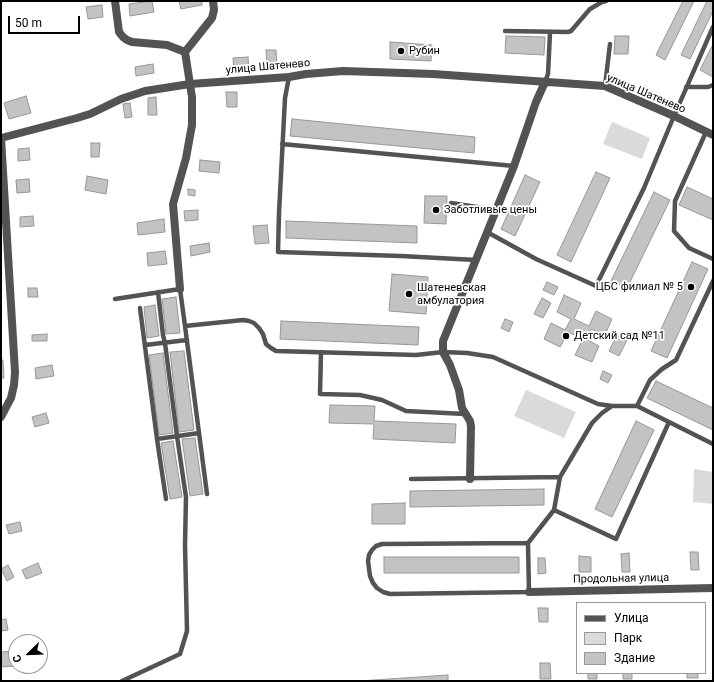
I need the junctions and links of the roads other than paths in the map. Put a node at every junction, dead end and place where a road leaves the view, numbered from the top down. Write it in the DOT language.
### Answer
graph roads {
  1 [pos="115,1"];
  2 [pos="213,1"];
  3 [pos="606,1"];
  4 [pos="713,27"];
  5 [pos="505,31"];
  6 [pos="550,32"];
  7 [pos="610,44"];
  8 [pos="185,52"];
  9 [pos="289,77"];
  10 [pos="545,82"];
  11 [pos="190,84"];
  12 [pos="713,85"];
  13 [pos="605,86"];
  14 [pos="686,87"];
  15 [pos="674,116"];
  16 [pos="709,134"];
  17 [pos="1,138"];
  18 [pos="282,144"];
  19 [pos="514,166"];
  20 [pos="451,203"];
  21 [pos="496,210"];
  22 [pos="487,232"];
  23 [pos="713,259"];
  24 [pos="476,260"];
  25 [pos="713,281"];
  26 [pos="180,289"];
  27 [pos="158,292"];
  28 [pos="115,299"];
  29 [pos="140,308"];
  30 [pos="185,326"];
  31 [pos="187,340"];
  32 [pos="165,342"];
  33 [pos="145,345"];
  34 [pos="321,352"];
  35 [pos="443,352"];
  36 [pos="612,406"];
  37 [pos="637,406"];
  38 [pos="465,414"];
  39 [pos="2,415"];
  40 [pos="669,422"];
  41 [pos="199,433"];
  42 [pos="177,436"];
  43 [pos="157,439"];
  44 [pos="713,444"];
  45 [pos="560,477"];
  46 [pos="470,478"];
  47 [pos="411,479"];
  48 [pos="207,494"];
  49 [pos="166,499"];
  50 [pos="554,510"];
  51 [pos="528,543"];
  52 [pos="713,588"];
  53 [pos="529,592"];
  54 [pos="122,681"];
  1 -- 8 [label="street"];
  2 -- 8 [label="street"];
  3 -- 6 [label="lane"];
  4 -- 14 [label="lane"];
  5 -- 6 [label="lane"];
  6 -- 10 [label="lane"];
  7 -- 13 [label="lane"];
  8 -- 11 [label="street"];
  9 -- 10 [label="street, улица Шатенево"];
  9 -- 11 [label="street, улица Шатенево"];
  9 -- 18 [label="lane"];
  10 -- 13 [label="street, улица Шатенево"];
  10 -- 19 [label="street"];
  11 -- 17 [label="street, улица Шатенево"];
  11 -- 26 [label="street"];
  12 -- 14 [label="lane"];
  13 -- 15 [label="street, улица Шатенево"];
  14 -- 15 [label="lane"];
  15 -- 16 [label="street, улица Шатенево"];
  15 -- 22 [label="lane"];
  16 -- 23 [label="lane"];
  17 -- 39 [label="street"];
  18 -- 19 [label="lane"];
  18 -- 24 [label="lane"];
  19 -- 21 [label="street"];
  20 -- 21 [label="lane"];
  21 -- 22 [label="street"];
  22 -- 24 [label="street"];
  24 -- 35 [label="street"];
  25 -- 37 [label="lane"];
  26 -- 27 [label="lane"];
  26 -- 30 [label="lane"];
  27 -- 28 [label="lane"];
  27 -- 32 [label="lane"];
  29 -- 33 [label="lane"];
  30 -- 31 [label="lane"];
  30 -- 34 [label="lane"];
  31 -- 32 [label="lane"];
  31 -- 41 [label="lane"];
  32 -- 33 [label="lane"];
  32 -- 42 [label="lane"];
  33 -- 43 [label="lane"];
  34 -- 35 [label="lane"];
  34 -- 38 [label="lane"];
  35 -- 36 [label="lane"];
  35 -- 38 [label="street"];
  36 -- 37 [label="lane"];
  36 -- 45 [label="lane"];
  37 -- 40 [label="lane"];
  38 -- 46 [label="street"];
  40 -- 44 [label="lane"];
  40 -- 50 [label="lane"];
  41 -- 42 [label="lane"];
  41 -- 48 [label="lane"];
  42 -- 43 [label="lane"];
  42 -- 54 [label="lane"];
  43 -- 49 [label="lane"];
  45 -- 46 [label="lane"];
  45 -- 50 [label="lane"];
  46 -- 47 [label="lane"];
  50 -- 51 [label="lane"];
  51 -- 53 [label="lane"];
  51 -- 53 [label="lane"];
  52 -- 53 [label="street, Продольная улица"];
}
